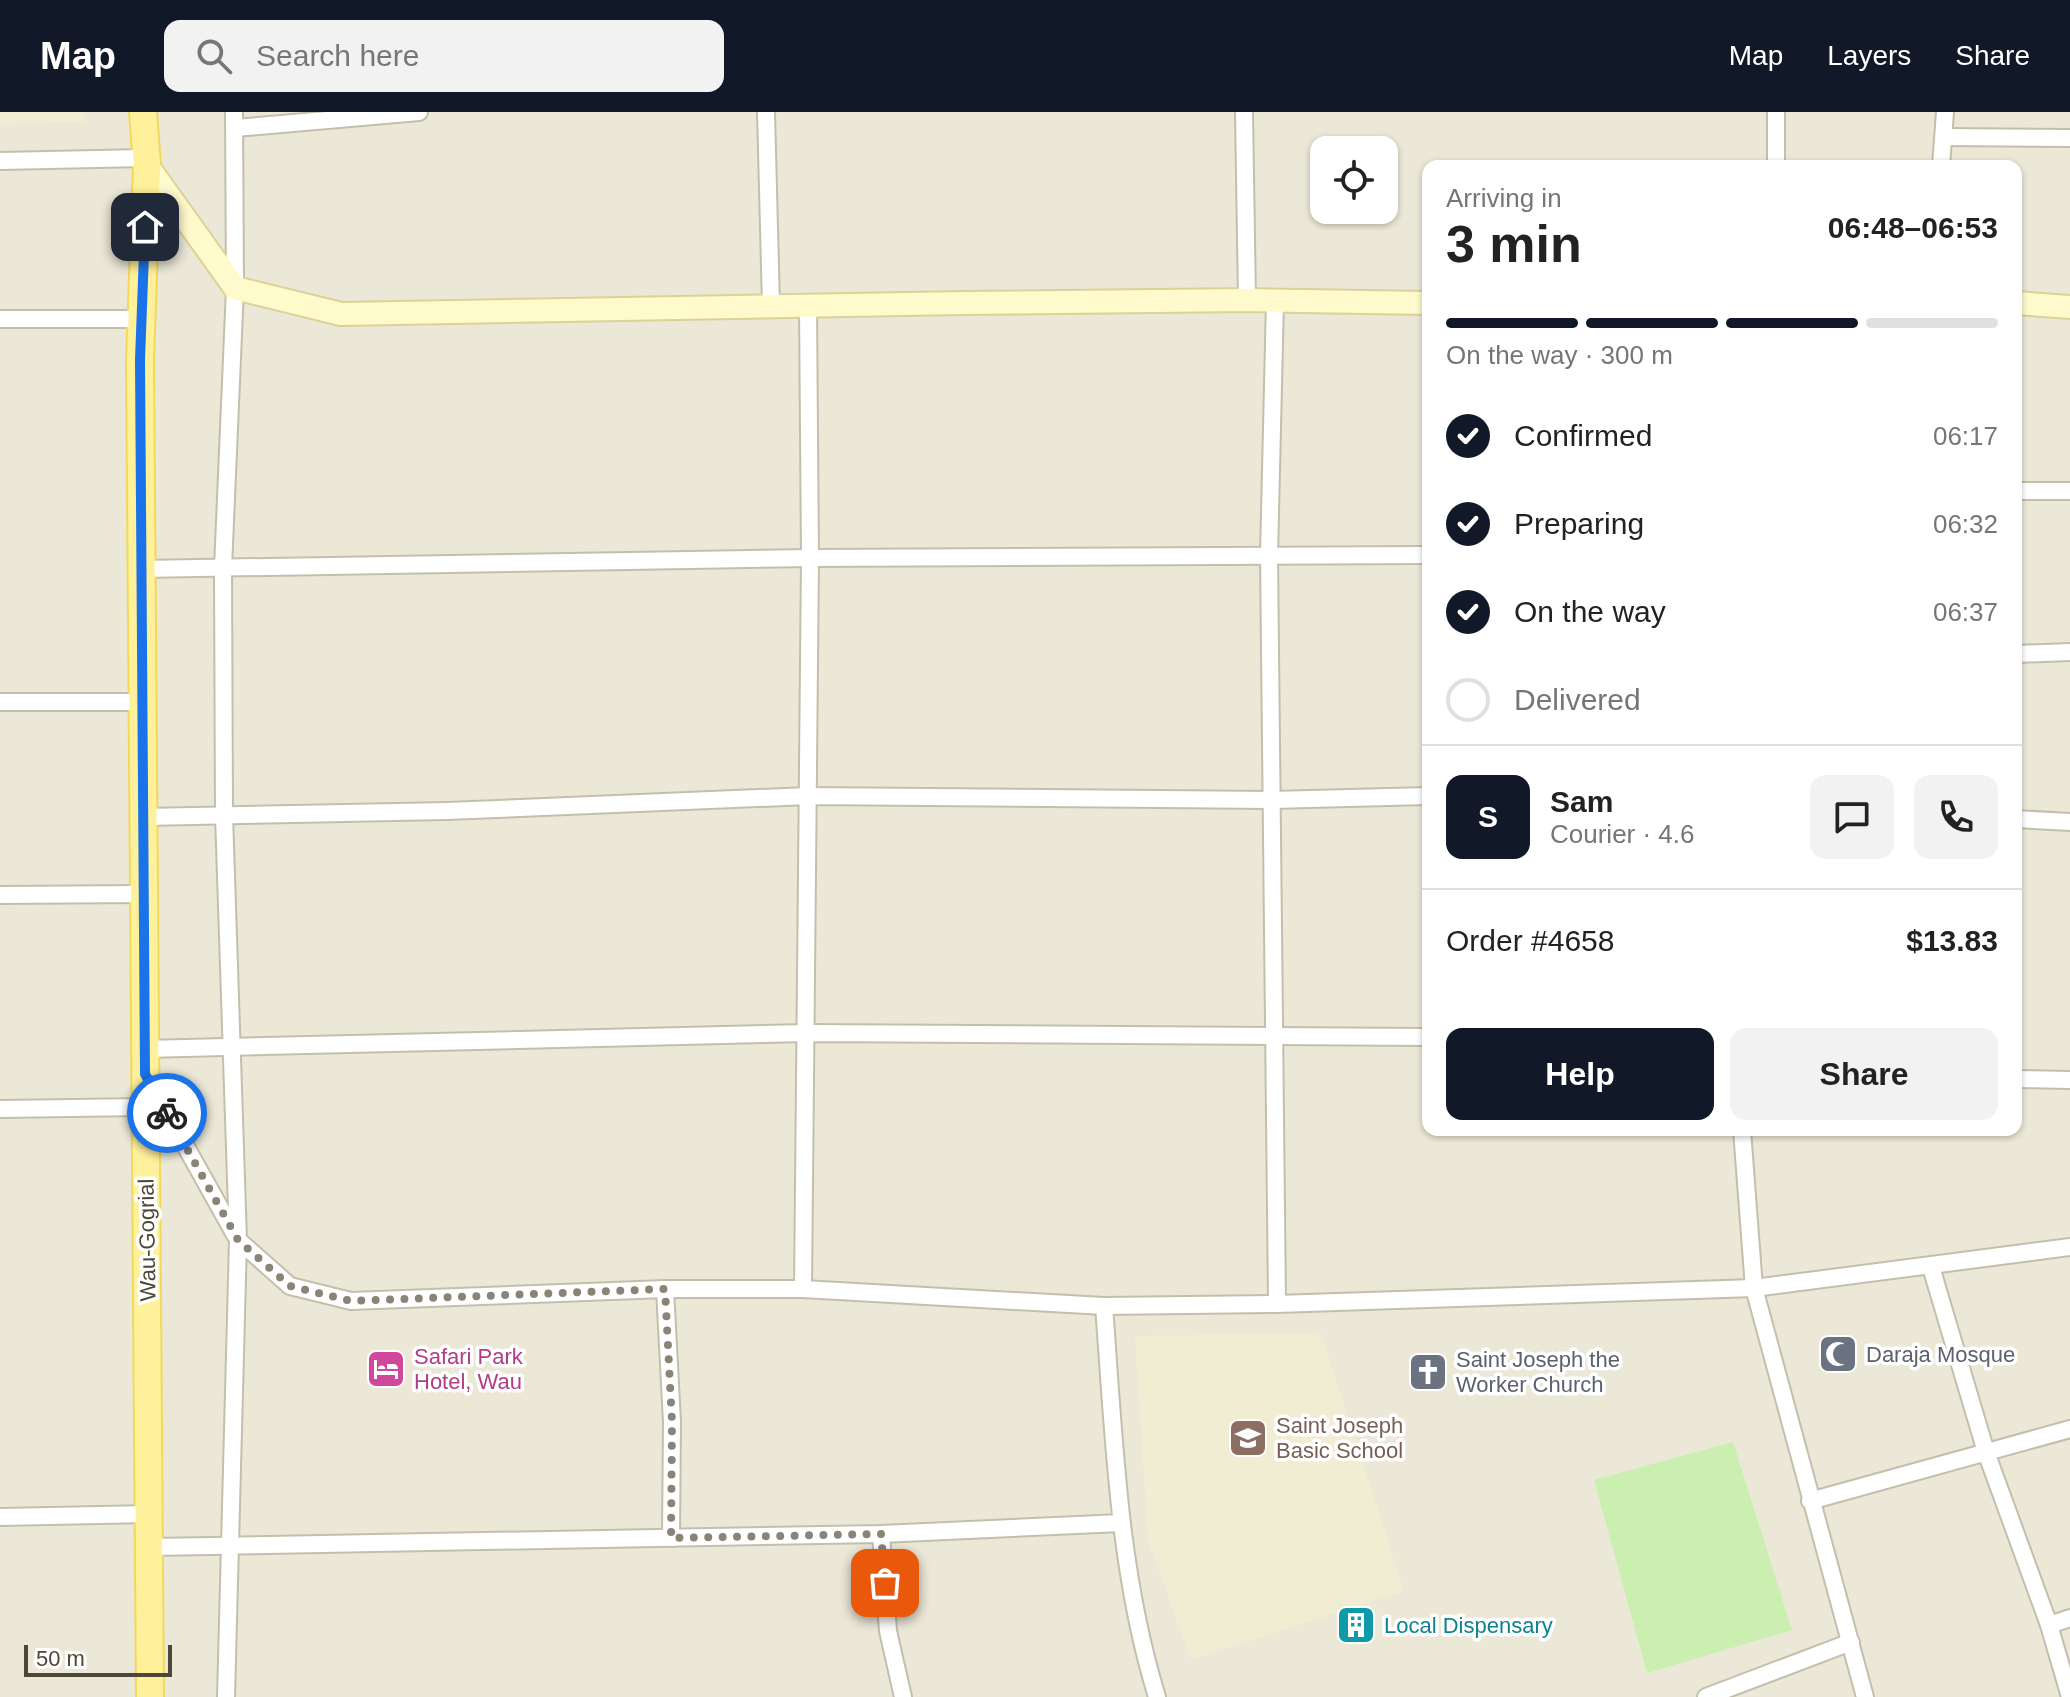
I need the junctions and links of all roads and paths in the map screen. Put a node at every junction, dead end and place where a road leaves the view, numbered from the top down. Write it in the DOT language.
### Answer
graph roads {
  1 [pos="143,112"];
  2 [pos="419,112"];
  3 [pos="766,112"];
  4 [pos="1244,112"];
  5 [pos="1776,112"];
  6 [pos="1945,112"];
  7 [pos="234,120"];
  8 [pos="1944,137"];
  9 [pos="2070,138"];
  10 [pos="1776,160"];
  11 [pos="1942,160"];
  12 [pos="0,161"];
  13 [pos="146,162"];
  14 [pos="235,288"];
  15 [pos="1247,300"];
  16 [pos="1275,301"];
  17 [pos="1422,303"];
  18 [pos="2022,303"];
  19 [pos="771,305"];
  20 [pos="808,305"];
  21 [pos="2070,307"];
  22 [pos="0,319"];
  23 [pos="143,319"];
  24 [pos="2022,491"];
  25 [pos="2070,491"];
  26 [pos="1269,555"];
  27 [pos="1422,555"];
  28 [pos="810,558"];
  29 [pos="223,568"];
  30 [pos="141,569"];
  31 [pos="2070,652"];
  32 [pos="2022,654"];
  33 [pos="0,702"];
  34 [pos="142,702"];
  35 [pos="809,796"];
  36 [pos="1422,796"];
  37 [pos="1271,800"];
  38 [pos="224,815"];
  39 [pos="144,817"];
  40 [pos="2022,819"];
  41 [pos="2070,822"];
  42 [pos="143,894"];
  43 [pos="0,895"];
  44 [pos="808,1033"];
  45 [pos="1273,1037"];
  46 [pos="1422,1037"];
  47 [pos="229,1047"];
  48 [pos="145,1062"];
  49 [pos="2022,1079"];
  50 [pos="2070,1080"];
  51 [pos="145,1107"];
  52 [pos="0,1109"];
  53 [pos="1742,1136"];
  54 [pos="238,1240"];
  55 [pos="2070,1247"];
  56 [pos="1931,1267"];
  57 [pos="1754,1288"];
  58 [pos="665,1289"];
  59 [pos="803,1289"];
  60 [pos="1277,1304"];
  61 [pos="1104,1306"];
  62 [pos="2070,1429"];
  63 [pos="1986,1452"];
  64 [pos="1810,1501"];
  65 [pos="150,1514"];
  66 [pos="0,1517"];
  67 [pos="1121,1523"];
  68 [pos="881,1534"];
  69 [pos="671,1538"];
  70 [pos="228,1545"];
  71 [pos="151,1547"];
  72 [pos="2070,1618"];
  73 [pos="2049,1625"];
  74 [pos="1851,1642"];
  75 [pos="150,1697"];
  76 [pos="226,1697"];
  77 [pos="903,1697"];
  78 [pos="1157,1697"];
  79 [pos="1706,1697"];
  80 [pos="1865,1697"];
  81 [pos="2070,1697"];
  1 -- 13 [label="main road, Wau-Gogrial"];
  2 -- 7 [label="street"];
  3 -- 19 [label="street"];
  4 -- 15 [label="street"];
  5 -- 10 [label="street"];
  6 -- 8 [label="street"];
  7 -- 14 [label="street"];
  8 -- 9 [label="street"];
  8 -- 11 [label="street"];
  12 -- 13 [label="street"];
  13 -- 14 [label="street"];
  13 -- 23 [label="main road, Wau-Gogrial"];
  14 -- 19 [label="street"];
  14 -- 29 [label="street"];
  15 -- 16 [label="street"];
  15 -- 20 [label="street"];
  16 -- 17 [label="street"];
  16 -- 26 [label="street"];
  18 -- 21 [label="street"];
  19 -- 20 [label="street"];
  20 -- 28 [label="street"];
  22 -- 23 [label="street"];
  23 -- 30 [label="main road, Wau-Gogrial"];
  24 -- 25 [label="street"];
  26 -- 27 [label="street"];
  26 -- 28 [label="street"];
  26 -- 37 [label="street"];
  28 -- 29 [label="street"];
  28 -- 35 [label="street"];
  29 -- 30 [label="street"];
  29 -- 38 [label="street"];
  30 -- 34 [label="main road, Wau-Gogrial"];
  31 -- 32 [label="street"];
  33 -- 34 [label="street"];
  34 -- 39 [label="main road, Wau-Gogrial"];
  35 -- 37 [label="street"];
  35 -- 38 [label="street"];
  35 -- 44 [label="street"];
  36 -- 37 [label="street"];
  37 -- 45 [label="street"];
  38 -- 39 [label="street"];
  38 -- 47 [label="street"];
  39 -- 42 [label="main road, Wau-Gogrial"];
  40 -- 41 [label="street"];
  42 -- 43 [label="street"];
  42 -- 48 [label="main road, Wau-Gogrial"];
  44 -- 45 [label="street"];
  44 -- 47 [label="street"];
  44 -- 59 [label="street"];
  45 -- 46 [label="street"];
  45 -- 60 [label="street"];
  47 -- 48 [label="street"];
  47 -- 54 [label="street"];
  48 -- 51 [label="main road, Wau-Gogrial"];
  48 -- 54 [label="street"];
  49 -- 50 [label="street"];
  51 -- 52 [label="street"];
  51 -- 65 [label="main road, Wau-Gogrial"];
  53 -- 57 [label="street"];
  54 -- 58 [label="street"];
  54 -- 70 [label="street"];
  55 -- 56 [label="street"];
  56 -- 57 [label="street"];
  56 -- 63 [label="street"];
  57 -- 60 [label="street"];
  57 -- 64 [label="street"];
  58 -- 59 [label="street"];
  58 -- 69 [label="street"];
  59 -- 61 [label="street"];
  60 -- 61 [label="street"];
  61 -- 67 [label="street"];
  62 -- 63 [label="street"];
  63 -- 64 [label="street"];
  63 -- 73 [label="street"];
  64 -- 74 [label="street"];
  65 -- 66 [label="street"];
  65 -- 71 [label="main road, Wau-Gogrial"];
  67 -- 68 [label="street"];
  67 -- 78 [label="street"];
  68 -- 69 [label="street"];
  68 -- 77 [label="street"];
  69 -- 70 [label="street"];
  70 -- 71 [label="street"];
  70 -- 76 [label="street"];
  71 -- 75 [label="main road, Wau-Gogrial"];
  72 -- 73 [label="street"];
  73 -- 81 [label="street"];
  74 -- 79 [label="street"];
  74 -- 80 [label="street"];
}
